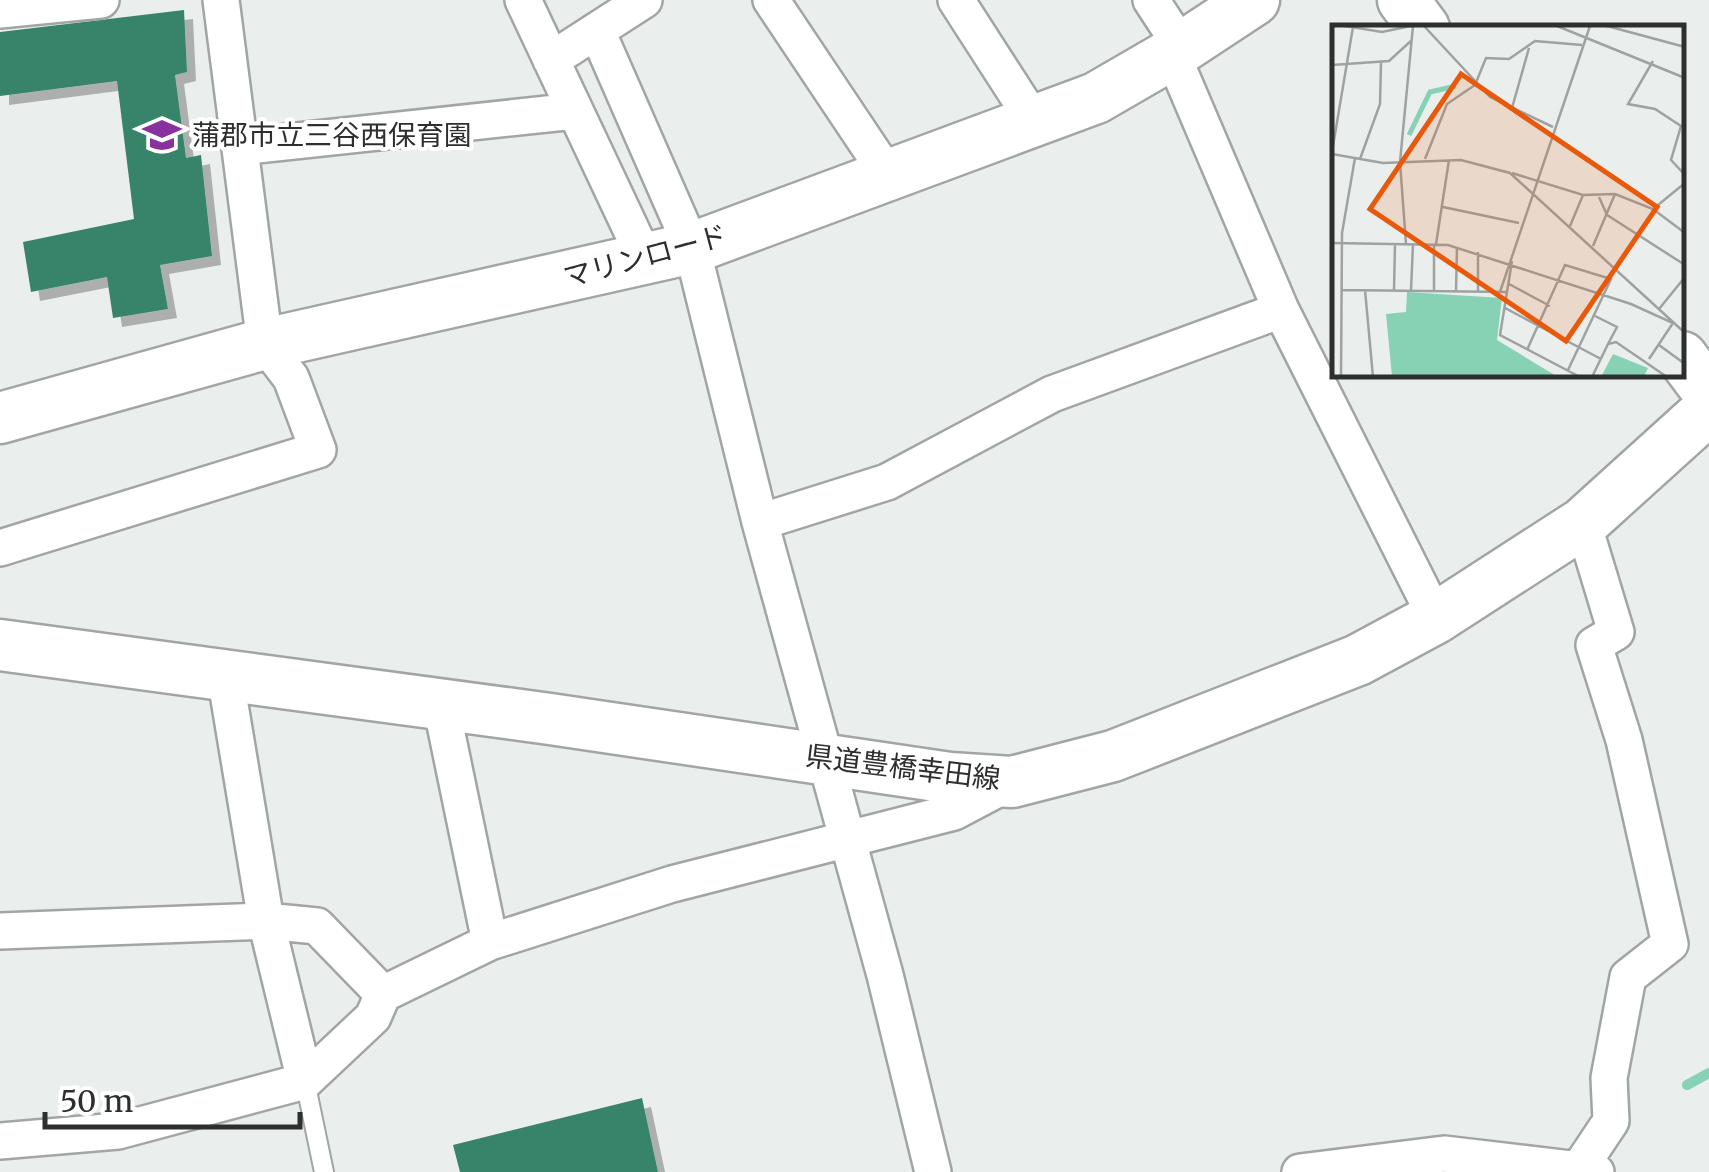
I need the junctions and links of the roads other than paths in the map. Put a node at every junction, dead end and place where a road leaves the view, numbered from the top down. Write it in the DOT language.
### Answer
graph roads {
  1 [pos="101,0"];
  2 [pos="221,0"];
  3 [pos="523,0"];
  4 [pos="644,0"];
  5 [pos="770,0"];
  6 [pos="956,0"];
  7 [pos="1151,0"];
  8 [pos="1254,0"];
  9 [pos="1402,0"];
  10 [pos="0,10"];
  11 [pos="1422,25"];
  12 [pos="597,31"];
  13 [pos="1177,50"];
  14 [pos="551,60"];
  15 [pos="575,111"];
  16 [pos="1034,121"];
  17 [pos="240,147"];
  18 [pos="888,175"];
  19 [pos="669,254"];
  20 [pos="1281,310"];
  21 [pos="265,344"];
  22 [pos="1684,360"];
  23 [pos="1709,392"];
  24 [pos="1709,409"];
  25 [pos="0,418"];
  26 [pos="760,522"];
  27 [pos="1583,524"];
  28 [pos="0,548"];
  29 [pos="1436,618"];
  30 [pos="0,645"];
  31 [pos="225,675"];
  32 [pos="442,704"];
  33 [pos="825,758"];
  34 [pos="1012,782"];
  35 [pos="847,841"];
  36 [pos="266,921"];
  37 [pos="0,931"];
  38 [pos="490,942"];
  39 [pos="384,994"];
  40 [pos="305,1081"];
  41 [pos="7,1152"];
  42 [pos="1585,1171"];
  43 [pos="324,1172"];
  44 [pos="932,1172"];
  45 [pos="1300,1172"];
  1 -- 10 [label="street"];
  2 -- 17 [label="street"];
  3 -- 14 [label="street"];
  4 -- 12 [label="street"];
  5 -- 18 [label="street"];
  6 -- 16 [label="street"];
  7 -- 13 [label="street"];
  8 -- 13 [label="main road, マリンロード"];
  9 -- 11 [label="main road"];
  12 -- 14 [label="street"];
  12 -- 19 [label="street"];
  13 -- 16 [label="main road, マリンロード"];
  13 -- 20 [label="street"];
  14 -- 15 [label="street"];
  15 -- 17 [label="street"];
  15 -- 19 [label="street"];
  16 -- 18 [label="main road, マリンロード"];
  17 -- 21 [label="street"];
  18 -- 19 [label="main road, マリンロード"];
  19 -- 21 [label="main road, マリンロード"];
  19 -- 26 [label="street"];
  20 -- 26 [label="street"];
  20 -- 29 [label="street"];
  21 -- 25 [label="main road, マリンロード"];
  21 -- 28 [label="street"];
  22 -- 23 [label="main road"];
  24 -- 27 [label="main road, 県道豊橋幸田線"];
  26 -- 33 [label="street"];
  27 -- 29 [label="main road, 県道豊橋幸田線"];
  27 -- 42 [label="street"];
  29 -- 34 [label="main road, 県道豊橋幸田線"];
  30 -- 31 [label="main road, 県道豊橋幸田線"];
  31 -- 32 [label="main road, 県道豊橋幸田線"];
  31 -- 36 [label="street"];
  32 -- 33 [label="main road, 県道豊橋幸田線"];
  32 -- 38 [label="street"];
  33 -- 34 [label="main road, 県道豊橋幸田線"];
  33 -- 35 [label="street"];
  34 -- 35 [label="street"];
  35 -- 38 [label="street"];
  35 -- 44 [label="street"];
  36 -- 37 [label="street"];
  36 -- 39 [label="street"];
  36 -- 40 [label="street"];
  38 -- 39 [label="street"];
  39 -- 40 [label="street"];
  40 -- 41 [label="street"];
  40 -- 43 [label="lane"];
  42 -- 45 [label="street"];
}
